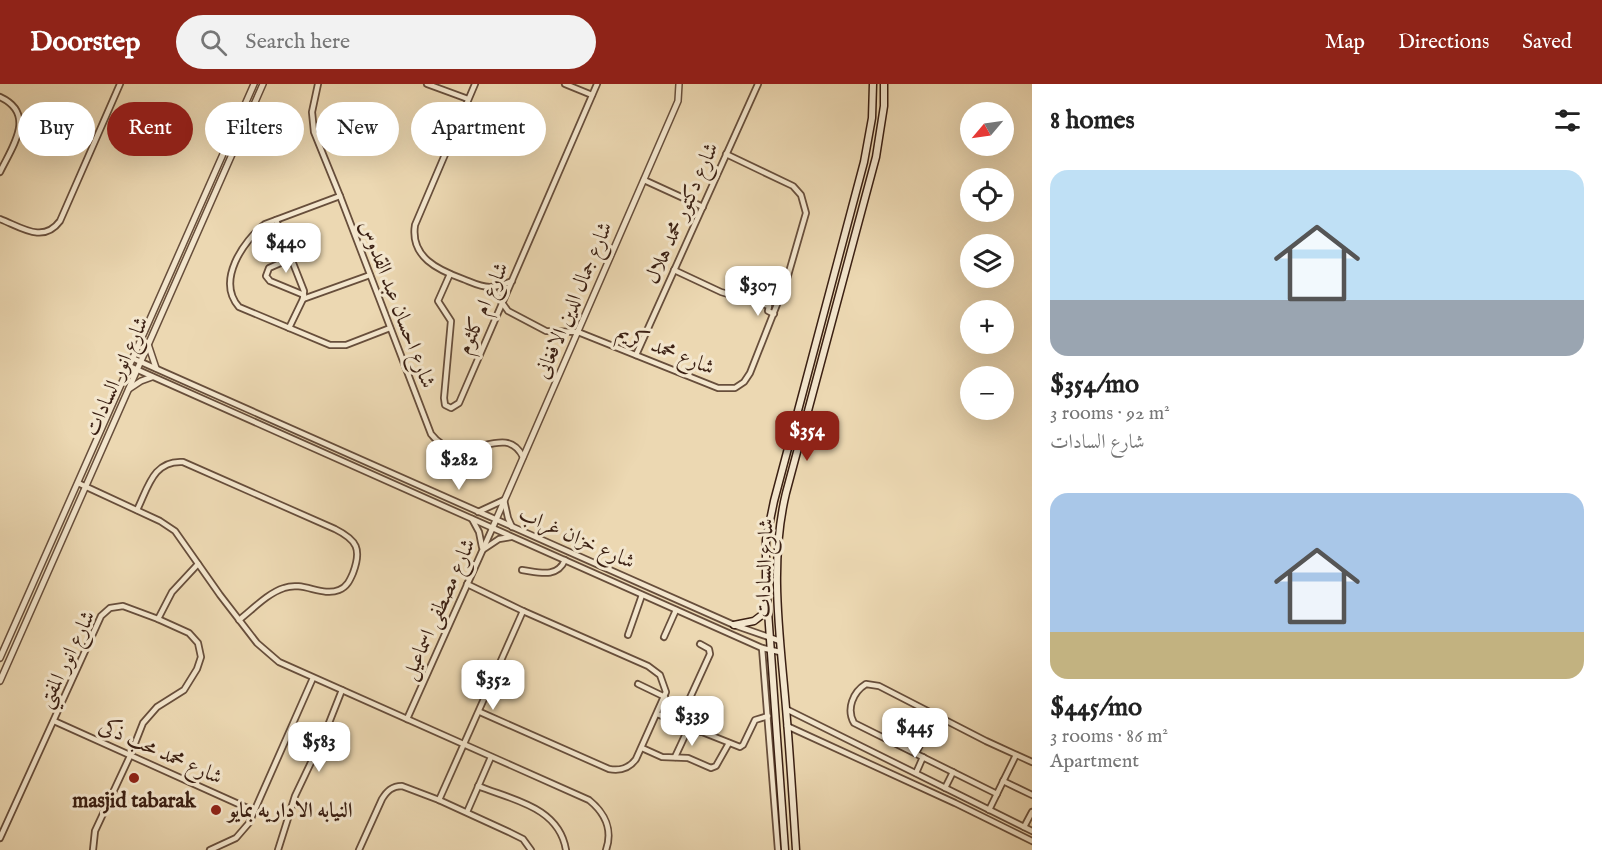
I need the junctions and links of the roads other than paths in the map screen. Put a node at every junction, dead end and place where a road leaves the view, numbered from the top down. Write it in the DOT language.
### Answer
graph roads {
  1 [pos="112,84"];
  2 [pos="254,84"];
  3 [pos="263,84"];
  4 [pos="318,84"];
  5 [pos="427,84"];
  6 [pos="475,84"];
  7 [pos="565,84"];
  8 [pos="597,84"];
  9 [pos="679,84"];
  10 [pos="758,84"];
  11 [pos="873,84"];
  12 [pos="884,84"];
  13 [pos="119,86"];
  14 [pos="592,95"];
  15 [pos="0,97"];
  16 [pos="468,99"];
  17 [pos="726,154"];
  18 [pos="0,172"];
  19 [pos="644,180"];
  20 [pos="340,196"];
  21 [pos="703,207"];
  22 [pos="0,219"];
  23 [pos="276,220"];
  24 [pos="292,258"];
  25 [pos="674,270"];
  26 [pos="450,274"];
  27 [pos="370,275"];
  28 [pos="512,281"];
  29 [pos="490,288"];
  30 [pos="304,297"];
  31 [pos="502,303"];
  32 [pos="774,314"];
  33 [pos="289,328"];
  34 [pos="390,328"];
  35 [pos="578,332"];
  36 [pos="148,344"];
  37 [pos="636,355"];
  38 [pos="132,358"];
  39 [pos="141,361"];
  40 [pos="129,366"];
  41 [pos="156,368"];
  42 [pos="136,370"];
  43 [pos="152,377"];
  44 [pos="128,390"];
  45 [pos="298,432"];
  46 [pos="295,441"];
  47 [pos="523,457"];
  48 [pos="78,483"];
  49 [pos="85,486"];
  50 [pos="504,500"];
  51 [pos="137,510"];
  52 [pos="478,512"];
  53 [pos="472,519"];
  54 [pos="496,519"];
  55 [pos="512,526"];
  56 [pos="492,529"];
  57 [pos="512,537"];
  58 [pos="483,551"];
  59 [pos="565,560"];
  60 [pos="198,564"];
  61 [pos="522,570"];
  62 [pos="466,584"];
  63 [pos="642,595"];
  64 [pos="676,610"];
  65 [pos="523,611"];
  66 [pos="767,611"];
  67 [pos="158,619"];
  68 [pos="239,620"];
  69 [pos="734,625"];
  70 [pos="628,635"];
  71 [pos="664,637"];
  72 [pos="769,638"];
  73 [pos="780,642"];
  74 [pos="700,644"];
  75 [pos="762,648"];
  76 [pos="770,650"];
  77 [pos="780,652"];
  78 [pos="0,658"];
  79 [pos="313,678"];
  80 [pos="0,681"];
  81 [pos="638,684"];
  82 [pos="342,690"];
  83 [pos="665,697"];
  84 [pos="786,709"];
  85 [pos="480,712"];
  86 [pos="657,714"];
  87 [pos="936,714"];
  88 [pos="768,716"];
  89 [pos="407,719"];
  90 [pos="54,721"];
  91 [pos="787,726"];
  92 [pos="689,727"];
  93 [pos="701,732"];
  94 [pos="729,743"];
  95 [pos="465,745"];
  96 [pos="642,748"];
  97 [pos="916,753"];
  98 [pos="1016,755"];
  99 [pos="130,756"];
  100 [pos="491,757"];
  101 [pos="675,757"];
  102 [pos="923,757"];
  103 [pos="1032,762"];
  104 [pos="916,772"];
  105 [pos="953,772"];
  106 [pos="1003,781"];
  107 [pos="478,786"];
  108 [pos="945,788"];
  109 [pos="997,794"];
  110 [pos="1032,795"];
  111 [pos="440,800"];
  112 [pos="989,810"];
  113 [pos="254,811"];
  114 [pos="467,812"];
  115 [pos="1032,812"];
  116 [pos="1024,827"];
  117 [pos="1032,831"];
  118 [pos="0,838"];
  119 [pos="1032,841"];
  120 [pos="93,850"];
  121 [pos="210,850"];
  122 [pos="278,850"];
  123 [pos="359,850"];
  124 [pos="531,850"];
  125 [pos="566,850"];
  126 [pos="606,850"];
  127 [pos="778,850"];
  128 [pos="785,850"];
  129 [pos="796,850"];
  1 -- 13 [label="street"];
  2 -- 38 [label="street, شارع انور السادات"];
  3 -- 36 [label="street, شارع انور السادات"];
  4 -- 20 [label="street, شارع احسان عبد القدوس"];
  5 -- 16 [label="street"];
  6 -- 16 [label="street"];
  7 -- 14 [label="street"];
  8 -- 14 [label="street, شارع ام كلثوم"];
  9 -- 19 [label="street, شارع جمال الدين الافغانى"];
  10 -- 17 [label="street, شارع دكتور محمد هلال"];
  11 -- 66 [label="main road, شارع السادات"];
  12 -- 73 [label="main road, شارع السادات"];
  13 -- 22 [label="street"];
  14 -- 28 [label="street, شارع ام كلثوم"];
  15 -- 18 [label="street"];
  16 -- 26 [label="street"];
  17 -- 21 [label="street, شارع دكتور محمد هلال"];
  17 -- 32 [label="street, شارع محمد كريم"];
  19 -- 21 [label="street"];
  19 -- 35 [label="street, شارع جمال الدين الافغانى"];
  20 -- 23 [label="street"];
  20 -- 27 [label="street, شارع احسان عبد القدوس"];
  21 -- 25 [label="street, شارع دكتور محمد هلال"];
  23 -- 24 [label="street"];
  23 -- 33 [label="street"];
  24 -- 30 [label="street"];
  24 -- 30 [label="street"];
  25 -- 32 [label="street"];
  25 -- 37 [label="street, شارع دكتور محمد هلال"];
  26 -- 29 [label="street"];
  26 -- 31 [label="street, شارع ام كلثوم"];
  27 -- 30 [label="street"];
  27 -- 34 [label="street, شارع احسان عبد القدوس"];
  28 -- 29 [label="street"];
  28 -- 31 [label="street, شارع ام كلثوم"];
  29 -- 31 [label="street, شارع محمد كريم"];
  30 -- 33 [label="street"];
  31 -- 35 [label="street, شارع محمد كريم"];
  32 -- 37 [label="street, شارع محمد كريم"];
  33 -- 34 [label="street"];
  34 -- 47 [label="street, شارع احسان عبد القدوس"];
  35 -- 37 [label="street, شارع محمد كريم"];
  35 -- 47 [label="street, شارع جمال الدين الافغانى"];
  36 -- 39 [label="street, شارع انور السادات"];
  36 -- 41 [label="street"];
  38 -- 39 [label="street, شارع خزان غراب"];
  38 -- 40 [label="street, شارع انور السادات"];
  39 -- 41 [label="street, شارع خزان غراب"];
  39 -- 42 [label="street, شارع انور السادات"];
  40 -- 42 [label="street, شارع خزان غراب"];
  40 -- 48 [label="street, شارع انور السادات"];
  41 -- 45 [label="street, شارع خزان غراب"];
  42 -- 43 [label="street, شارع خزان غراب"];
  42 -- 44 [label="street, شارع انور السادات"];
  43 -- 44 [label="street"];
  43 -- 46 [label="street, شارع خزان غراب"];
  44 -- 49 [label="street, شارع انور السادات"];
  45 -- 46 [label="street"];
  45 -- 52 [label="street, شارع خزان غراب"];
  46 -- 53 [label="street, شارع خزان غراب"];
  47 -- 50 [label="street, شارع جمال الدين الافغانى"];
  48 -- 49 [label="street"];
  48 -- 78 [label="street, شارع انور السادات"];
  49 -- 51 [label="street"];
  49 -- 80 [label="street, شارع انور السادات"];
  50 -- 52 [label="street"];
  50 -- 54 [label="street, شارع جمال الدين الافغانى"];
  50 -- 55 [label="street"];
  51 -- 60 [label="street"];
  51 -- 68 [label="street"];
  52 -- 54 [label="street, شارع خزان غراب"];
  53 -- 56 [label="street, شارع خزان غراب"];
  53 -- 58 [label="street"];
  54 -- 55 [label="street, شارع خزان غراب"];
  54 -- 56 [label="street, شارع جمال الدين الافغانى"];
  55 -- 69 [label="street, شارع خزان غراب"];
  56 -- 57 [label="street, شارع خزان غراب"];
  56 -- 58 [label="street, شارع مصطفى اسماعيل"];
  57 -- 58 [label="street"];
  57 -- 59 [label="street, شارع خزان غراب"];
  58 -- 62 [label="street, شارع مصطفى اسماعيل"];
  59 -- 61 [label="street"];
  59 -- 63 [label="street, شارع خزان غراب"];
  60 -- 67 [label="street"];
  60 -- 68 [label="street"];
  62 -- 65 [label="street"];
  62 -- 89 [label="street, شارع مصطفى اسماعيل"];
  63 -- 64 [label="street, شارع خزان غراب"];
  63 -- 70 [label="street"];
  64 -- 71 [label="street"];
  64 -- 75 [label="street, شارع خزان غراب"];
  65 -- 83 [label="street"];
  65 -- 85 [label="street"];
  66 -- 69 [label="main road"];
  66 -- 72 [label="main road, شارع السادات"];
  67 -- 90 [label="street, شارع انور المفتي"];
  67 -- 99 [label="street, شارع انور المفتي"];
  68 -- 79 [label="street"];
  69 -- 72 [label="street, شارع خزان غراب"];
  72 -- 73 [label="street, شارع خزان غراب"];
  72 -- 76 [label="main road, شارع السادات"];
  73 -- 77 [label="main road, شارع السادات"];
  74 -- 93 [label="street"];
  75 -- 76 [label="street, شارع خزان غراب"];
  75 -- 88 [label="street"];
  76 -- 77 [label="street, شارع خزان غراب"];
  76 -- 128 [label="main road, شارع السادات"];
  77 -- 84 [label="main road, شارع السادات"];
  79 -- 82 [label="street"];
  79 -- 113 [label="street"];
  81 -- 83 [label="street"];
  82 -- 89 [label="street"];
  82 -- 122 [label="street"];
  83 -- 86 [label="street"];
  84 -- 91 [label="main road, شارع السادات"];
  84 -- 104 [label="street"];
  85 -- 95 [label="street"];
  85 -- 96 [label="street"];
  86 -- 92 [label="street"];
  86 -- 96 [label="street"];
  87 -- 97 [label="street"];
  87 -- 97 [label="street"];
  87 -- 98 [label="street"];
  88 -- 94 [label="street"];
  88 -- 127 [label="street"];
  89 -- 95 [label="street"];
  90 -- 99 [label="street, شارع محمد محب ذكى"];
  90 -- 118 [label="street, شارع انور المفتي"];
  91 -- 119 [label="street"];
  91 -- 129 [label="main road, شارع السادات"];
  92 -- 93 [label="street"];
  92 -- 101 [label="street"];
  93 -- 94 [label="street"];
  94 -- 101 [label="street"];
  95 -- 100 [label="street"];
  95 -- 111 [label="street"];
  96 -- 101 [label="street"];
  97 -- 102 [label="street"];
  98 -- 103 [label="street"];
  98 -- 106 [label="street"];
  99 -- 113 [label="street, شارع محمد محب ذكى"];
  99 -- 120 [label="street, شارع انور المفتي"];
  100 -- 107 [label="street"];
  100 -- 126 [label="street"];
  102 -- 104 [label="street"];
  102 -- 105 [label="street"];
  104 -- 108 [label="street"];
  105 -- 108 [label="street"];
  105 -- 109 [label="street"];
  106 -- 109 [label="street"];
  106 -- 110 [label="street"];
  107 -- 114 [label="street"];
  107 -- 125 [label="street"];
  108 -- 112 [label="street"];
  109 -- 112 [label="street"];
  111 -- 114 [label="street"];
  111 -- 123 [label="street"];
  112 -- 116 [label="street"];
  113 -- 121 [label="street"];
  114 -- 124 [label="street"];
  115 -- 116 [label="street"];
  116 -- 117 [label="street"];
}
